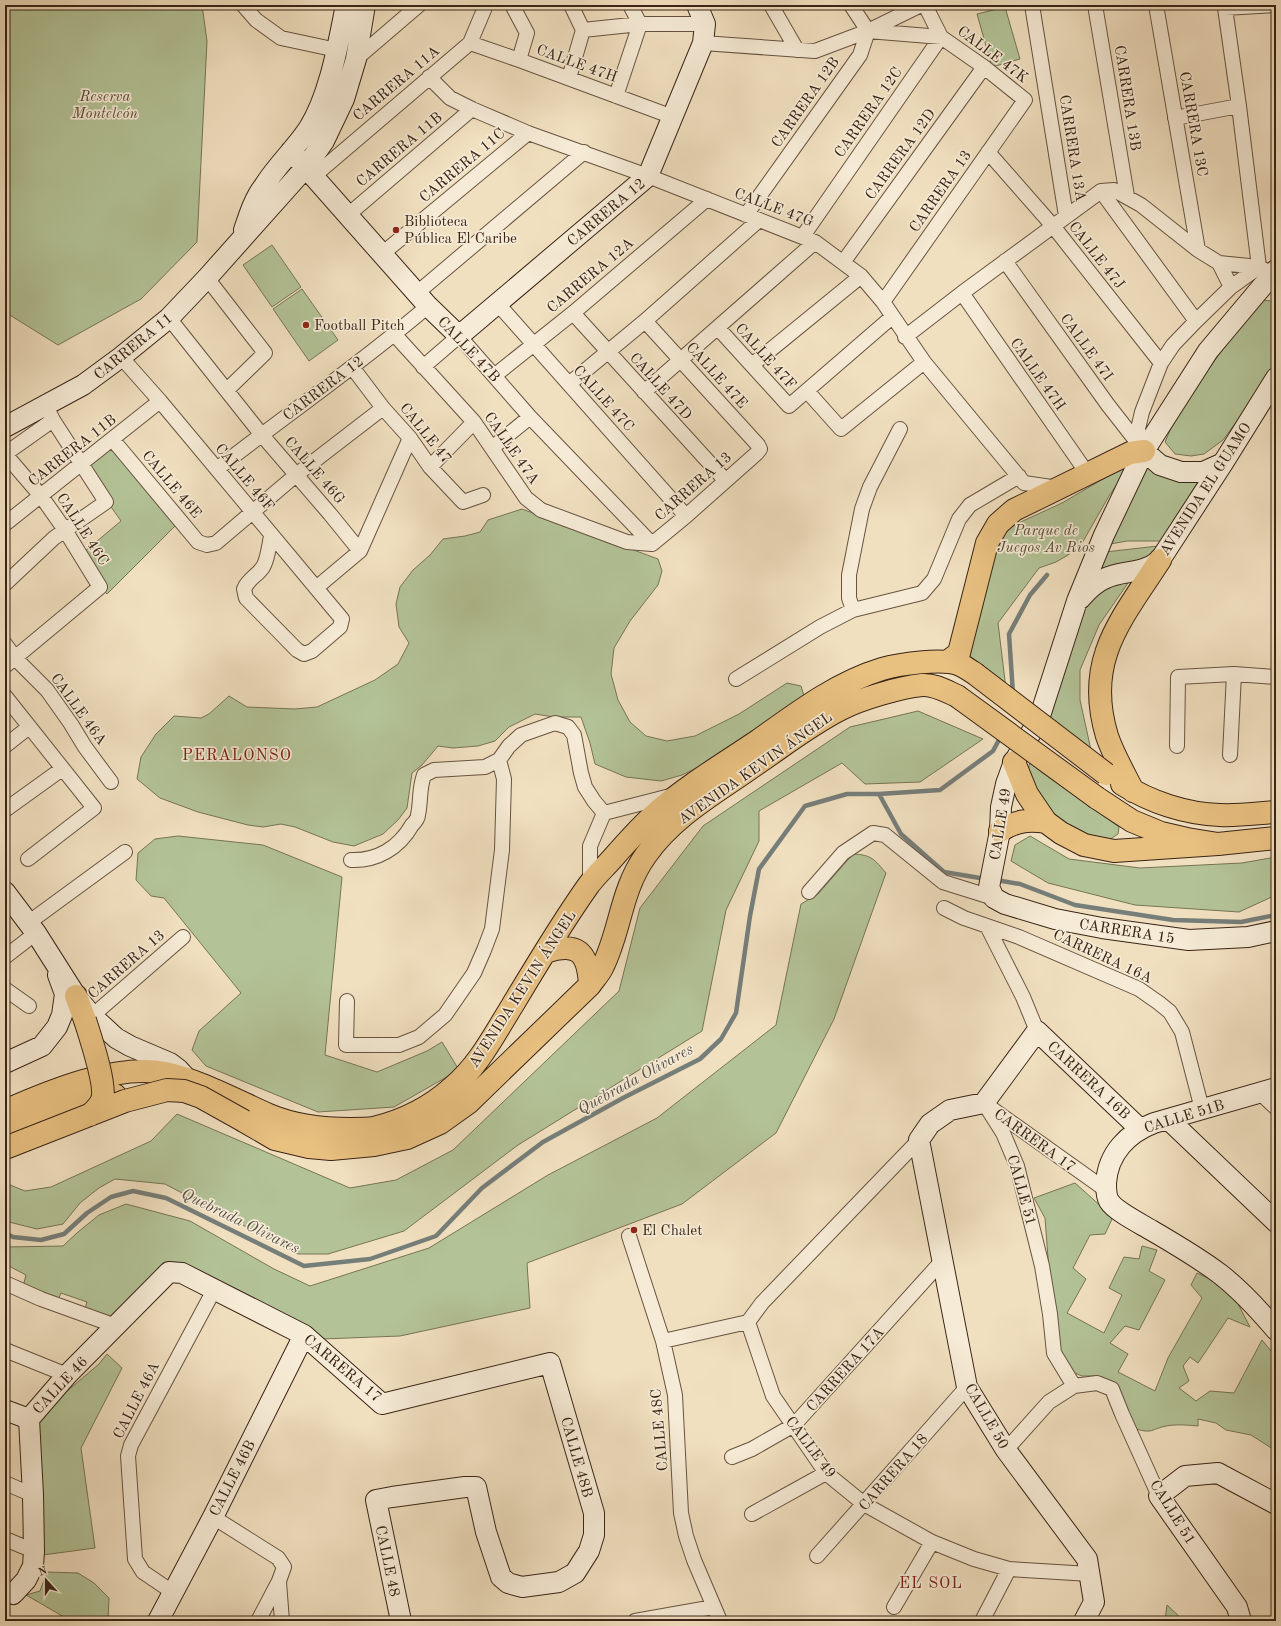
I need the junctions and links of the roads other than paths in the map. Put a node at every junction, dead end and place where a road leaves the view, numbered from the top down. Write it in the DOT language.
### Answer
graph roads {
  1 [pos="243,5"];
  2 [pos="346,5"];
  3 [pos="365,5"];
  4 [pos="419,5"];
  5 [pos="486,5"];
  6 [pos="512,5"];
  7 [pos="571,5"];
  8 [pos="630,5"];
  9 [pos="697,5"];
  10 [pos="771,5"];
  11 [pos="851,5"];
  12 [pos="921,5"];
  13 [pos="925,5"];
  14 [pos="1032,5"];
  15 [pos="1095,5"];
  16 [pos="1156,5"];
  17 [pos="1276,5"];
  18 [pos="640,24"];
  19 [pos="583,30"];
  20 [pos="868,31"];
  21 [pos="704,33"];
  22 [pos="941,37"];
  23 [pos="470,43"];
  24 [pos="337,50"];
  25 [pos="797,50"];
  26 [pos="356,59"];
  27 [pos="519,60"];
  28 [pos="984,67"];
  29 [pos="429,77"];
  30 [pos="569,78"];
  31 [pos="616,96"];
  32 [pos="1026,100"];
  33 [pos="1239,106"];
  34 [pos="472,109"];
  35 [pos="673,117"];
  36 [pos="1175,118"];
  37 [pos="528,133"];
  38 [pos="291,151"];
  39 [pos="584,152"];
  40 [pos="988,152"];
  41 [pos="310,172"];
  42 [pos="648,176"];
  43 [pos="1102,191"];
  44 [pos="1127,196"];
  45 [pos="707,199"];
  46 [pos="348,214"];
  47 [pos="1066,216"];
  48 [pos="752,217"];
  49 [pos="1053,226"];
  50 [pos="809,239"];
  51 [pos="241,240"];
  52 [pos="1198,250"];
  53 [pos="382,254"];
  54 [pos="844,261"];
  55 [pos="1005,261"];
  56 [pos="1219,263"];
  57 [pos="1271,272"];
  58 [pos="861,276"];
  59 [pos="207,278"];
  60 [pos="1231,287"];
  61 [pos="962,293"];
  62 [pos="422,299"];
  63 [pos="883,302"];
  64 [pos="497,303"];
  65 [pos="573,313"];
  66 [pos="892,317"];
  67 [pos="169,318"];
  68 [pos="645,321"];
  69 [pos="1196,321"];
  70 [pos="718,328"];
  71 [pos="394,335"];
  72 [pos="459,336"];
  73 [pos="905,337"];
  74 [pos="533,344"];
  75 [pos="607,352"];
  76 [pos="121,357"];
  77 [pos="681,361"];
  78 [pos="924,362"];
  79 [pos="1160,363"];
  80 [pos="752,365"];
  81 [pos="352,367"];
  82 [pos="423,367"];
  83 [pos="494,376"];
  84 [pos="1276,378"];
  85 [pos="569,384"];
  86 [pos="227,390"];
  87 [pos="807,391"];
  88 [pos="644,392"];
  89 [pos="160,401"];
  90 [pos="383,408"];
  91 [pos="49,413"];
  92 [pos="530,417"];
  93 [pos="474,422"];
  94 [pos="5,426"];
  95 [pos="900,429"];
  96 [pos="261,434"];
  97 [pos="410,438"];
  98 [pos="113,440"];
  99 [pos="492,448"];
  100 [pos="1144,451"];
  101 [pos="757,453"];
  102 [pos="5,454"];
  103 [pos="1223,463"];
  104 [pos="81,464"];
  105 [pos="430,466"];
  106 [pos="217,469"];
  107 [pos="1087,473"];
  108 [pos="296,475"];
  109 [pos="725,480"];
  110 [pos="1021,480"];
  111 [pos="1060,488"];
  112 [pos="483,495"];
  113 [pos="41,496"];
  114 [pos="1014,510"];
  115 [pos="252,511"];
  116 [pos="686,516"];
  117 [pos="5,524"];
  118 [pos="65,530"];
  119 [pos="271,536"];
  120 [pos="652,544"];
  121 [pos="360,551"];
  122 [pos="1160,560"];
  123 [pos="5,584"];
  124 [pos="316,588"];
  125 [pos="1077,601"];
  126 [pos="853,610"];
  127 [pos="5,644"];
  128 [pos="947,662"];
  129 [pos="10,663"];
  130 [pos="1234,674"];
  131 [pos="1276,677"];
  132 [pos="736,679"];
  133 [pos="5,696"];
  134 [pos="29,727"];
  135 [pos="5,746"];
  136 [pos="1177,746"];
  137 [pos="1230,755"];
  138 [pos="499,760"];
  139 [pos="1014,762"];
  140 [pos="62,769"];
  141 [pos="111,782"];
  142 [pos="1133,791"];
  143 [pos="682,793"];
  144 [pos="5,810"];
  145 [pos="1276,812"];
  146 [pos="604,813"];
  147 [pos="1132,820"];
  148 [pos="1046,822"];
  149 [pos="1000,831"];
  150 [pos="1276,838"];
  151 [pos="1218,844"];
  152 [pos="1114,851"];
  153 [pos="125,852"];
  154 [pos="28,860"];
  155 [pos="351,860"];
  156 [pos="590,884"];
  157 [pos="5,892"];
  158 [pos="809,892"];
  159 [pos="992,892"];
  160 [pos="944,908"];
  161 [pos="988,926"];
  162 [pos="32,928"];
  163 [pos="1276,931"];
  164 [pos="183,937"];
  165 [pos="545,952"];
  166 [pos="50,954"];
  167 [pos="5,957"];
  168 [pos="590,985"];
  169 [pos="5,989"];
  170 [pos="76,996"];
  171 [pos="347,1001"];
  172 [pos="29,1006"];
  173 [pos="89,1018"];
  174 [pos="1037,1031"];
  175 [pos="5,1063"];
  176 [pos="189,1081"];
  177 [pos="1268,1090"];
  178 [pos="34,1098"];
  179 [pos="984,1103"];
  180 [pos="5,1108"];
  181 [pos="1276,1108"];
  182 [pos="1202,1109"];
  183 [pos="5,1111"];
  184 [pos="90,1115"];
  185 [pos="1168,1119"];
  186 [pos="1140,1129"];
  187 [pos="5,1131"];
  188 [pos="275,1139"];
  189 [pos="918,1140"];
  190 [pos="5,1148"];
  191 [pos="1106,1190"];
  192 [pos="1276,1222"];
  193 [pos="629,1236"];
  194 [pos="942,1261"];
  195 [pos="169,1272"];
  196 [pos="5,1283"];
  197 [pos="214,1290"];
  198 [pos="748,1322"];
  199 [pos="116,1326"];
  200 [pos="1276,1330"];
  201 [pos="304,1335"];
  202 [pos="663,1341"];
  203 [pos="5,1350"];
  204 [pos="550,1363"];
  205 [pos="67,1375"];
  206 [pos="1074,1386"];
  207 [pos="967,1387"];
  208 [pos="5,1410"];
  209 [pos="29,1419"];
  210 [pos="794,1425"];
  211 [pos="1006,1450"];
  212 [pos="732,1457"];
  213 [pos="826,1473"];
  214 [pos="5,1483"];
  215 [pos="33,1495"];
  216 [pos="1159,1496"];
  217 [pos="864,1504"];
  218 [pos="1276,1504"];
  219 [pos="752,1514"];
  220 [pos="213,1517"];
  221 [pos="5,1539"];
  222 [pos="932,1542"];
  223 [pos="34,1551"];
  224 [pos="817,1556"];
  225 [pos="1009,1569"];
  226 [pos="1090,1574"];
  227 [pos="279,1581"];
  228 [pos="522,1587"];
  229 [pos="9,1593"];
  230 [pos="174,1593"];
  231 [pos="714,1607"];
  232 [pos="894,1607"];
  233 [pos="158,1621"];
  234 [pos="258,1621"];
  235 [pos="282,1621"];
  236 [pos="401,1621"];
  237 [pos="635,1621"];
  238 [pos="720,1621"];
  239 [pos="982,1621"];
  240 [pos="1084,1621"];
  241 [pos="1241,1621"];
  1 -- 24 [label="street"];
  2 -- 24 [label="street, CARRERA 11"];
  3 -- 26 [label="street, CARRERA 11"];
  4 -- 26 [label="street"];
  5 -- 23 [label="street, CARRERA 11A"];
  6 -- 27 [label="street"];
  7 -- 19 [label="street"];
  8 -- 18 [label="street"];
  9 -- 21 [label="street"];
  10 -- 25 [label="street"];
  11 -- 20 [label="street"];
  12 -- 20 [label="street, CALLE 47K"];
  13 -- 22 [label="street"];
  14 -- 47 [label="street, CARRERA 13A"];
  15 -- 44 [label="street, CARRERA 13B"];
  16 -- 36 [label="street, CARRERA 13C"];
  17 -- 33 [label="street"];
  18 -- 19 [label="street, CALLE 47K"];
  18 -- 21 [label="street, CALLE 47K"];
  18 -- 31 [label="street"];
  19 -- 30 [label="street"];
  20 -- 22 [label="street, CALLE 47K"];
  20 -- 25 [label="street, CALLE 47K"];
  20 -- 48 [label="street, CARRERA 12B"];
  21 -- 25 [label="street, CALLE 47K"];
  21 -- 35 [label="street, CARRERA 12"];
  22 -- 28 [label="street, CALLE 47K"];
  22 -- 50 [label="street, CARRERA 12C"];
  23 -- 27 [label="street, CALLE 47H"];
  23 -- 29 [label="street, CARRERA 11A"];
  24 -- 38 [label="street, CARRERA 11"];
  26 -- 41 [label="street, CARRERA 11"];
  27 -- 30 [label="street, CALLE 47H"];
  28 -- 32 [label="street, CALLE 47K"];
  28 -- 54 [label="street, CARRERA 12D"];
  29 -- 34 [label="street, CALLE 47G"];
  29 -- 41 [label="street, CARRERA 11A"];
  30 -- 31 [label="street, CALLE 47H"];
  31 -- 35 [label="street, CALLE 47H"];
  32 -- 40 [label="street, CARRERA 13"];
  33 -- 36 [label="street"];
  33 -- 57 [label="street"];
  34 -- 37 [label="street, CALLE 47G"];
  34 -- 46 [label="street, CARRERA 11B"];
  35 -- 42 [label="street, CARRERA 12"];
  36 -- 52 [label="street, CARRERA 13C"];
  37 -- 39 [label="street, CALLE 47G"];
  37 -- 53 [label="street, CARRERA 11C"];
  38 -- 41 [label="street, CALLE 47B"];
  38 -- 51 [label="street, CARRERA 11"];
  39 -- 42 [label="street, CALLE 47G"];
  39 -- 62 [label="street, CARRERA 12"];
  40 -- 49 [label="street, CALLE 47J"];
  40 -- 63 [label="street, CARRERA 13"];
  41 -- 46 [label="street, CALLE 47B"];
  41 -- 51 [label="street, CARRERA 11"];
  42 -- 45 [label="street, CALLE 47G"];
  42 -- 64 [label="street, CARRERA 12"];
  43 -- 44 [label="street"];
  43 -- 47 [label="street"];
  43 -- 69 [label="street"];
  44 -- 52 [label="street"];
  45 -- 48 [label="street, CALLE 47G"];
  45 -- 65 [label="street, CARRERA 12A"];
  46 -- 53 [label="street, CALLE 47B"];
  47 -- 49 [label="street, CARRERA 13A"];
  48 -- 50 [label="street, CALLE 47G"];
  48 -- 68 [label="street, CARRERA 12B"];
  49 -- 55 [label="street, CARRERA 13A"];
  49 -- 79 [label="street, CALLE 47J"];
  50 -- 54 [label="street, CALLE 47G"];
  50 -- 70 [label="street, CARRERA 12C"];
  51 -- 59 [label="street, CARRERA 11"];
  52 -- 56 [label="street"];
  53 -- 62 [label="street, CALLE 47B"];
  54 -- 58 [label="street, CALLE 47G"];
  55 -- 61 [label="street, CARRERA 13A"];
  55 -- 100 [label="street, CALLE 47I"];
  56 -- 57 [label="street"];
  56 -- 60 [label="street"];
  57 -- 60 [label="street"];
  57 -- 100 [label="street, AVENIDA EL GUAMO"];
  58 -- 63 [label="street, CALLE 47G"];
  58 -- 80 [label="street"];
  59 -- 67 [label="street, CARRERA 11"];
  59 -- 86 [label="street"];
  60 -- 69 [label="street"];
  61 -- 73 [label="street, CARRERA 13A"];
  61 -- 107 [label="street, CALLE 47H"];
  62 -- 71 [label="street, CARRERA 12"];
  62 -- 72 [label="street, CALLE 47B"];
  63 -- 66 [label="street, CALLE 47G"];
  64 -- 72 [label="street, CARRERA 12"];
  64 -- 74 [label="street, CALLE 47C"];
  65 -- 74 [label="street, CARRERA 12A"];
  65 -- 75 [label="street, CALLE 47D"];
  66 -- 73 [label="street, CALLE 47G"];
  66 -- 87 [label="street"];
  67 -- 76 [label="street, CARRERA 11"];
  67 -- 86 [label="street, CALLE 46G"];
  68 -- 75 [label="street, CARRERA 12B"];
  68 -- 77 [label="street, CALLE 47E"];
  69 -- 79 [label="street"];
  70 -- 77 [label="street, CARRERA 12C"];
  70 -- 80 [label="street, CALLE 47F"];
  71 -- 81 [label="street, CARRERA 12"];
  71 -- 82 [label="street, CALLE 47A"];
  72 -- 82 [label="street, CARRERA 12"];
  72 -- 83 [label="street, CALLE 47B"];
  73 -- 78 [label="street, CALLE 47G"];
  74 -- 83 [label="street, CARRERA 12A"];
  74 -- 85 [label="street, CALLE 47C"];
  75 -- 85 [label="street, CARRERA 12B"];
  75 -- 88 [label="street, CALLE 47D"];
  76 -- 89 [label="street, CALLE 46F"];
  76 -- 91 [label="street, CARRERA 11"];
  77 -- 88 [label="street, CARRERA 12C"];
  77 -- 101 [label="street, CALLE 47E"];
  78 -- 87 [label="street, CALLE 47F"];
  78 -- 110 [label="street, CALLE 47G"];
  79 -- 100 [label="street"];
  80 -- 87 [label="street, CALLE 47F"];
  81 -- 90 [label="street, CALLE 47"];
  81 -- 96 [label="street, CARRERA 12"];
  82 -- 93 [label="street, CALLE 47A"];
  83 -- 92 [label="street, CALLE 47B"];
  84 -- 103 [label="street, AVENIDA EL GUAMO"];
  85 -- 116 [label="street, CALLE 47C"];
  86 -- 96 [label="street, CALLE 46G"];
  88 -- 109 [label="street, CALLE 47D"];
  89 -- 98 [label="street, CARRERA 11B"];
  89 -- 106 [label="street, CALLE 46F"];
  90 -- 97 [label="street, CALLE 47"];
  90 -- 108 [label="street"];
  91 -- 94 [label="street, CARRERA 11"];
  91 -- 102 [label="street"];
  91 -- 104 [label="street"];
  92 -- 99 [label="street"];
  92 -- 120 [label="street, CALLE 47B"];
  93 -- 99 [label="street, CALLE 47A"];
  93 -- 105 [label="street"];
  95 -- 126 [label="street"];
  96 -- 106 [label="street, CARRERA 12"];
  96 -- 108 [label="street, CALLE 46G"];
  97 -- 105 [label="street, CALLE 47"];
  97 -- 121 [label="street"];
  98 -- 104 [label="street, CARRERA 11B"];
  98 -- 115 [label="street, CALLE 46E"];
  99 -- 120 [label="street, CALLE 47A"];
  100 -- 103 [label="street"];
  100 -- 107 [label="main road"];
  100 -- 125 [label="street, AVENIDA EL GUAMO"];
  101 -- 109 [label="street, CARRERA 13"];
  102 -- 113 [label="street, CALLE 46C"];
  103 -- 122 [label="street, AVENIDA EL GUAMO"];
  104 -- 113 [label="street, CARRERA 11B"];
  104 -- 118 [label="street"];
  105 -- 112 [label="street, CALLE 47"];
  106 -- 115 [label="street, CALLE 46F"];
  107 -- 111 [label="main road"];
  108 -- 115 [label="street"];
  108 -- 121 [label="street, CALLE 46G"];
  109 -- 116 [label="street, CARRERA 13"];
  110 -- 111 [label="street"];
  110 -- 114 [label="street"];
  110 -- 126 [label="street"];
  111 -- 114 [label="main road"];
  113 -- 117 [label="street, CARRERA 11B"];
  113 -- 118 [label="street, CALLE 46C"];
  114 -- 128 [label="main road"];
  115 -- 119 [label="street, CALLE 46F"];
  116 -- 120 [label="street, CARRERA 13"];
  118 -- 123 [label="street"];
  118 -- 129 [label="street, CALLE 46C"];
  119 -- 124 [label="street, CALLE 46F"];
  119 -- 124 [label="street, CALLE 46F"];
  121 -- 124 [label="street"];
  122 -- 125 [label="street, AVENIDA EL GUAMO"];
  122 -- 142 [label="main road"];
  125 -- 139 [label="street, AVENIDA EL GUAMO"];
  126 -- 132 [label="street"];
  127 -- 129 [label="street"];
  128 -- 142 [label="main road, AVENIDA KEVIN ÁNGEL, bridge"];
  128 -- 143 [label="main road, AVENIDA KEVIN ÁNGEL"];
  129 -- 141 [label="street, CALLE 46A"];
  130 -- 131 [label="street"];
  130 -- 136 [label="street"];
  130 -- 137 [label="street"];
  133 -- 134 [label="street"];
  134 -- 135 [label="street"];
  134 -- 140 [label="street"];
  138 -- 146 [label="street"];
  138 -- 155 [label="street"];
  138 -- 171 [label="street"];
  139 -- 148 [label="main road"];
  139 -- 149 [label="street, CALLE 49"];
  140 -- 144 [label="street"];
  140 -- 154 [label="street"];
  142 -- 145 [label="main road, AVENIDA KEVIN ÁNGEL"];
  143 -- 146 [label="street"];
  143 -- 156 [label="main road, AVENIDA KEVIN ÁNGEL"];
  146 -- 156 [label="street"];
  147 -- 151 [label="main road, AVENIDA KEVIN ÁNGEL"];
  147 -- 152 [label="main road"];
  147 -- 168 [label="main road, AVENIDA KEVIN ÁNGEL, bridge"];
  148 -- 149 [label="main road"];
  148 -- 152 [label="main road"];
  149 -- 159 [label="street, CALLE 49"];
  150 -- 151 [label="main road, AVENIDA KEVIN ÁNGEL"];
  151 -- 152 [label="main road"];
  153 -- 162 [label="street"];
  156 -- 165 [label="main road, AVENIDA KEVIN ÁNGEL"];
  157 -- 162 [label="street"];
  158 -- 159 [label="street"];
  159 -- 163 [label="street, CARRERA 15"];
  160 -- 161 [label="street, CARRERA 16A"];
  161 -- 174 [label="street"];
  161 -- 182 [label="street, CARRERA 16A"];
  162 -- 166 [label="street"];
  162 -- 167 [label="street"];
  164 -- 173 [label="street, CARRERA 13"];
  165 -- 168 [label="main road"];
  165 -- 176 [label="main road, AVENIDA KEVIN ÁNGEL"];
  166 -- 170 [label="street"];
  166 -- 175 [label="street"];
  168 -- 188 [label="main road, AVENIDA KEVIN ÁNGEL"];
  169 -- 172 [label="street"];
  170 -- 173 [label="main road"];
  173 -- 176 [label="street"];
  173 -- 184 [label="main road, bridge"];
  174 -- 179 [label="street"];
  174 -- 186 [label="street, CARRERA 16B"];
  176 -- 178 [label="main road, AVENIDA KEVIN ÁNGEL"];
  177 -- 181 [label="street"];
  177 -- 182 [label="street, CALLE 51B"];
  178 -- 180 [label="main road"];
  178 -- 183 [label="main road, AVENIDA KEVIN ÁNGEL"];
  179 -- 189 [label="street, CARRERA 17"];
  179 -- 191 [label="street, CARRERA 17"];
  179 -- 206 [label="street, CALLE 51"];
  182 -- 185 [label="street, CALLE 51B"];
  184 -- 188 [label="main road, AVENIDA KEVIN ÁNGEL, bridge"];
  184 -- 190 [label="main road, AVENIDA KEVIN ÁNGEL, bridge"];
  185 -- 186 [label="street, CALLE 51B"];
  185 -- 192 [label="street"];
  186 -- 191 [label="street, CALLE 51B"];
  187 -- 188 [label="main road"];
  189 -- 194 [label="street, CALLE 50"];
  189 -- 198 [label="street, CARRERA 17"];
  191 -- 200 [label="street, CARRERA 17"];
  193 -- 202 [label="street, CALLE 48C"];
  194 -- 207 [label="street, CALLE 50"];
  194 -- 210 [label="street, CARRERA 17A"];
  195 -- 197 [label="street, CARRERA 17"];
  195 -- 199 [label="street, CALLE 46"];
  196 -- 199 [label="street"];
  197 -- 201 [label="street, CARRERA 17"];
  197 -- 230 [label="street, CALLE 46A"];
  198 -- 202 [label="street"];
  198 -- 210 [label="street, CALLE 49"];
  199 -- 205 [label="street, CALLE 46"];
  201 -- 204 [label="street, CARRERA 17"];
  201 -- 220 [label="street, CALLE 46B"];
  202 -- 231 [label="street, CALLE 48C"];
  203 -- 205 [label="street"];
  204 -- 228 [label="street, CALLE 48B"];
  205 -- 209 [label="street, CALLE 46"];
  206 -- 211 [label="street, CALLE 51"];
  206 -- 216 [label="street, CALLE 51"];
  207 -- 211 [label="street, CALLE 50"];
  207 -- 217 [label="street, CARRERA 18"];
  208 -- 209 [label="street"];
  209 -- 215 [label="street, CALLE 46"];
  210 -- 212 [label="street, CARRERA 17A"];
  210 -- 213 [label="street, CALLE 49"];
  211 -- 226 [label="street, CALLE 50"];
  213 -- 217 [label="street, CALLE 49"];
  213 -- 219 [label="street"];
  214 -- 215 [label="street"];
  215 -- 223 [label="street, CALLE 46"];
  216 -- 218 [label="street"];
  216 -- 241 [label="street, CALLE 51"];
  217 -- 222 [label="street, CALLE 49"];
  217 -- 224 [label="street, CARRERA 18"];
  220 -- 227 [label="street"];
  220 -- 230 [label="street, CALLE 46B"];
  221 -- 223 [label="street"];
  222 -- 225 [label="street, CALLE 49"];
  222 -- 232 [label="street"];
  223 -- 229 [label="street, CALLE 46"];
  225 -- 226 [label="street, CALLE 49"];
  225 -- 239 [label="street"];
  226 -- 240 [label="street, CALLE 50"];
  227 -- 234 [label="street"];
  227 -- 235 [label="street"];
  228 -- 236 [label="street, CALLE 48"];
  230 -- 233 [label="street, CALLE 46B"];
  231 -- 237 [label="street"];
  231 -- 238 [label="street, CALLE 48C"];
}
